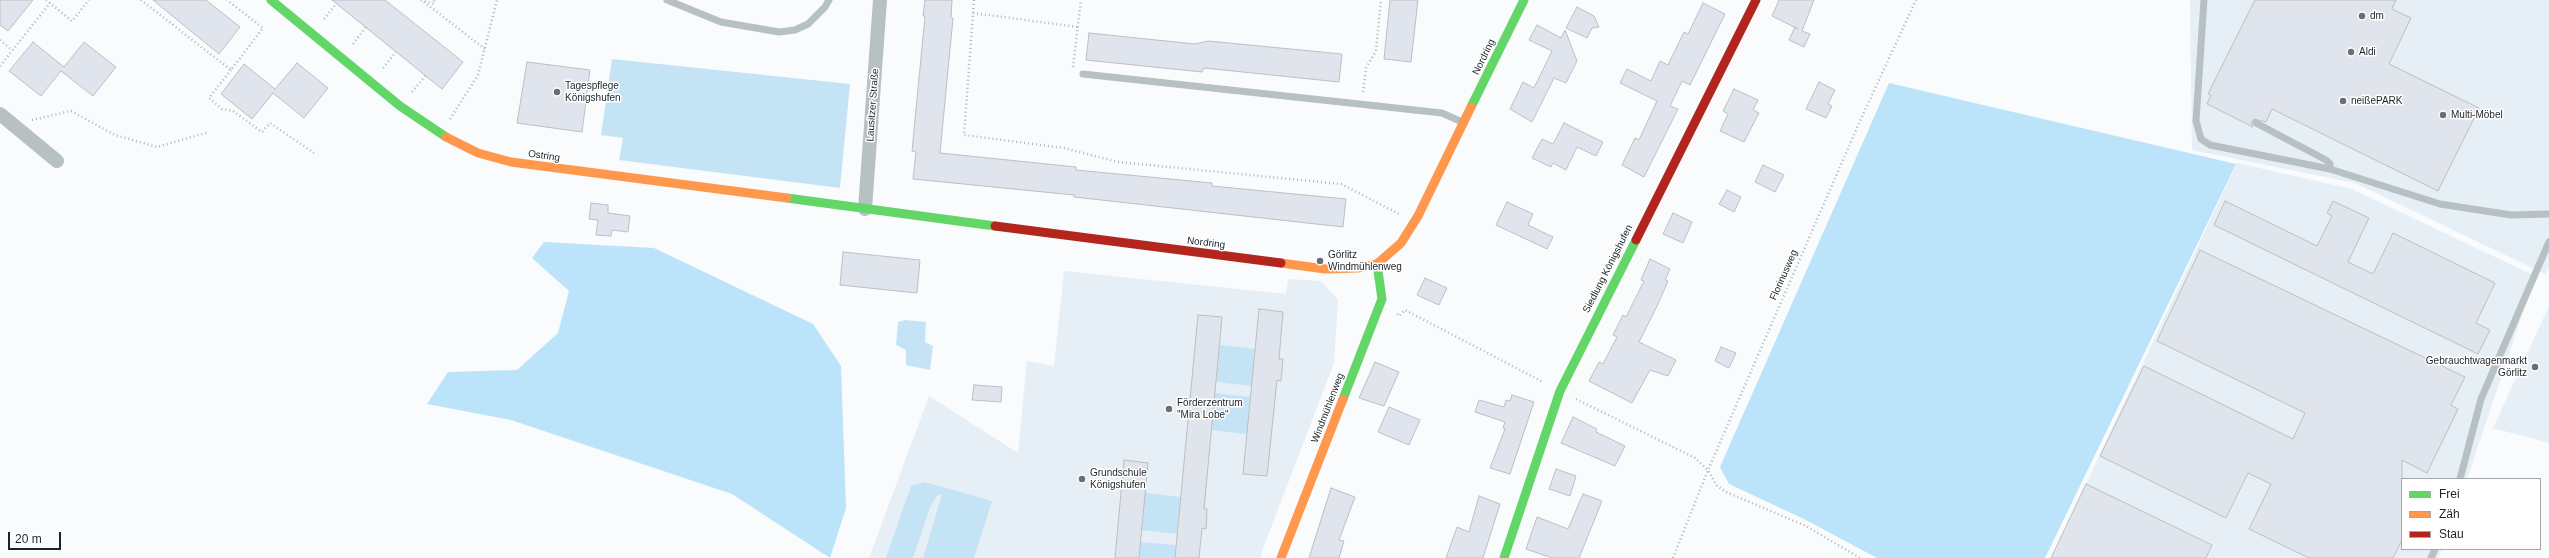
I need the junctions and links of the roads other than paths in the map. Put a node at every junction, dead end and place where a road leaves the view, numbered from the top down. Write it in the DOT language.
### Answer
graph roads {
  1 [pos="271,0"];
  2 [pos="667,0"];
  3 [pos="829,0"];
  4 [pos="880,0"];
  5 [pos="1524,0"];
  6 [pos="1756,0"];
  7 [pos="2204,0"];
  8 [pos="1083,74"];
  9 [pos="0,114"];
  10 [pos="1464,123"];
  11 [pos="2256,123"];
  12 [pos="56,161"];
  13 [pos="2330,169"];
  14 [pos="865,209"];
  15 [pos="2549,214"];
  16 [pos="2549,242"];
  17 [pos="1377,264"];
  18 [pos="2460,478"];
  19 [pos="1281,558"];
  20 [pos="1504,558"];
  1 -- 14 [label="street, Ostring"];
  2 -- 3 [label="lane"];
  4 -- 14 [label="street, Lausitzer Straße"];
  5 -- 10 [label="street, Nordring"];
  6 -- 20 [label="street, Siedlung Königshufen"];
  7 -- 13 [label="lane"];
  8 -- 10 [label="lane"];
  9 -- 12 [label="street"];
  10 -- 17 [label="street, Nordring"];
  11 -- 13 [label="lane"];
  13 -- 15 [label="lane"];
  14 -- 17 [label="street, Nordring"];
  16 -- 18 [label="lane"];
  17 -- 19 [label="street, Windmühlenweg"];
}
